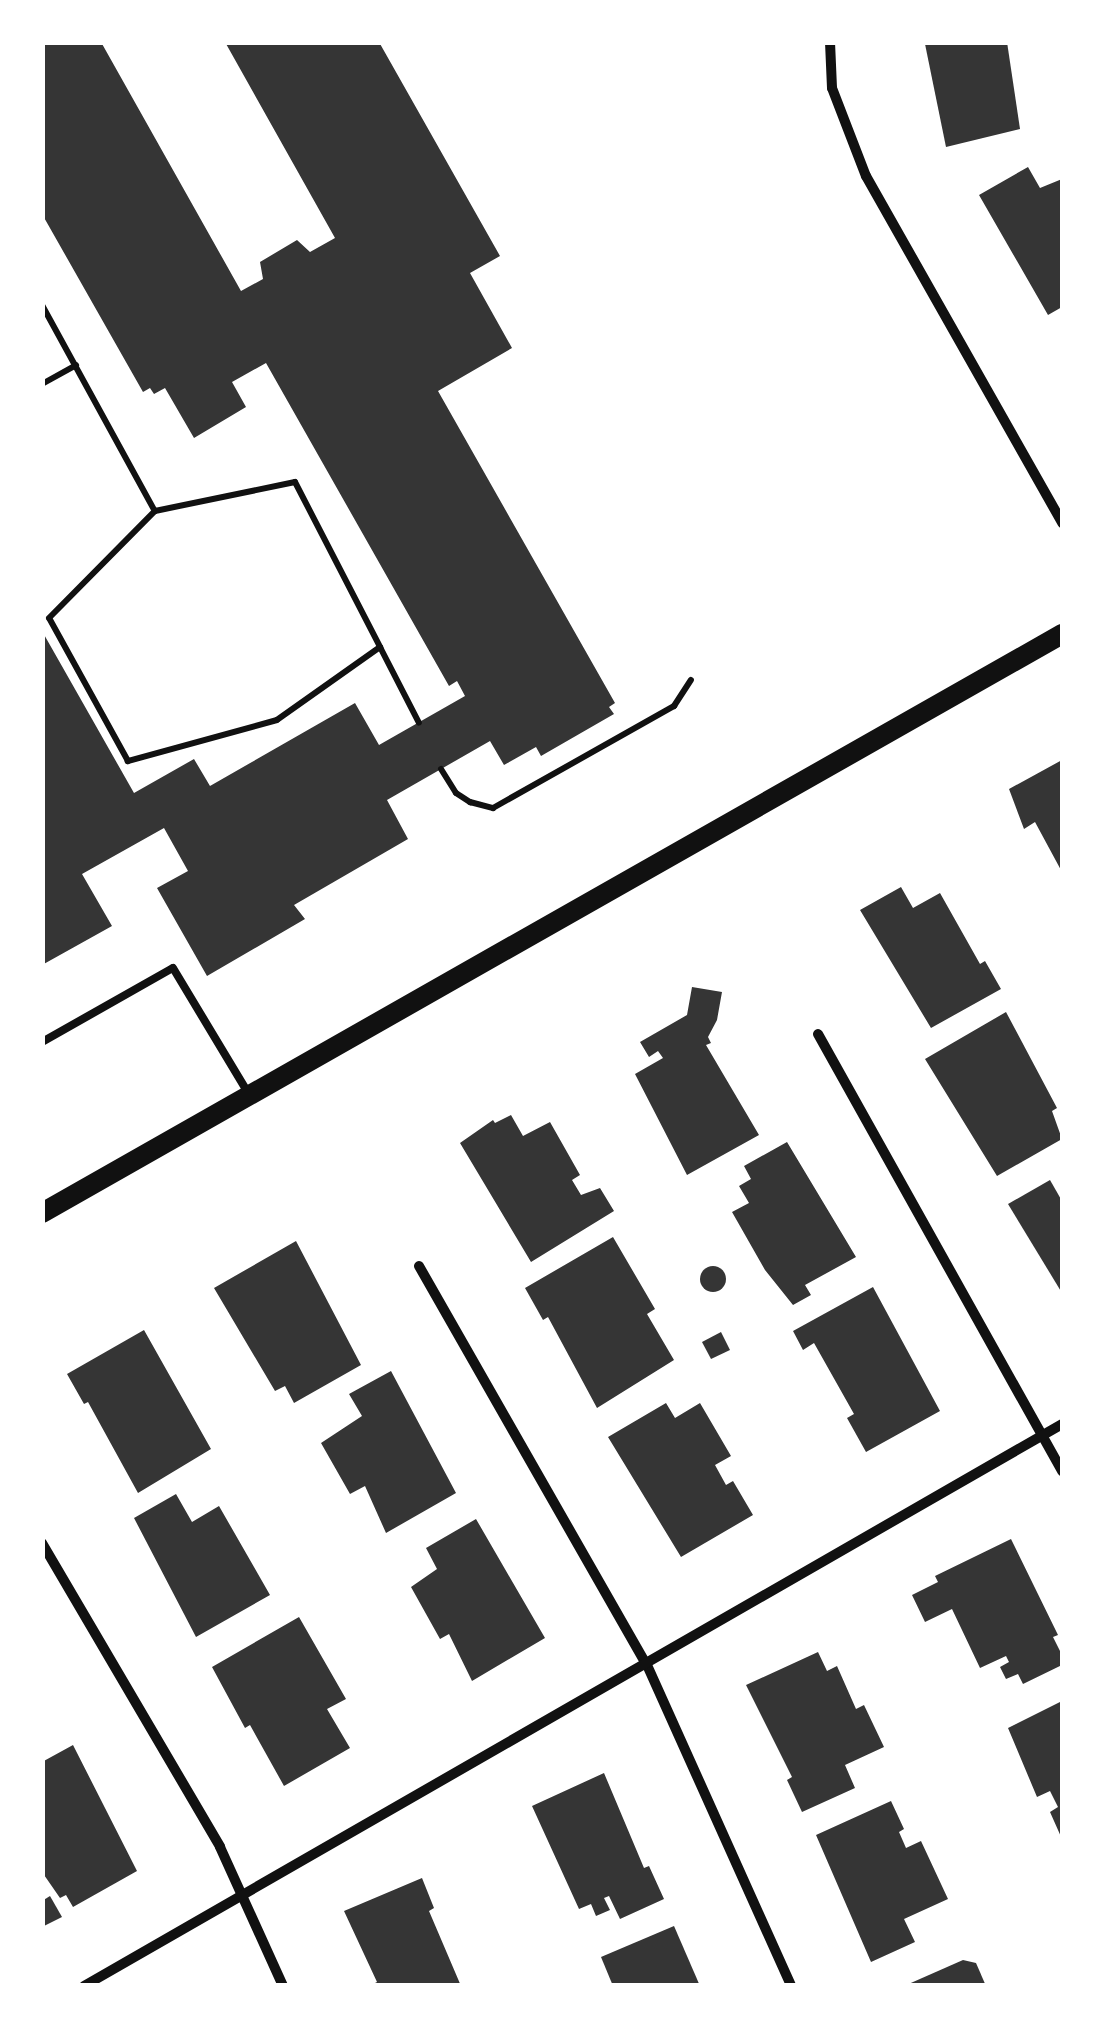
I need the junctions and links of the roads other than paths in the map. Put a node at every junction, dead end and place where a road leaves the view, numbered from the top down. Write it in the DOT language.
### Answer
graph roads {
  1 [pos="830,42"];
  2 [pos="1062,523"];
  3 [pos="1062,634"];
  4 [pos="818,1034"];
  5 [pos="42,1042"];
  6 [pos="250,1096"];
  7 [pos="42,1213"];
  8 [pos="419,1266"];
  9 [pos="1062,1424"];
  10 [pos="1044,1434"];
  11 [pos="1062,1471"];
  12 [pos="42,1543"];
  13 [pos="646,1665"];
  14 [pos="243,1895"];
  15 [pos="84,1986"];
  16 [pos="283,1986"];
  17 [pos="790,1986"];
  1 -- 2 [label="street"];
  3 -- 6 [label="main road"];
  4 -- 10 [label="street"];
  5 -- 6 [label="lane"];
  6 -- 7 [label="main road"];
  8 -- 13 [label="street"];
  9 -- 10 [label="street"];
  10 -- 11 [label="street"];
  10 -- 13 [label="street"];
  12 -- 14 [label="street"];
  13 -- 14 [label="street"];
  13 -- 17 [label="street"];
  14 -- 15 [label="street"];
  14 -- 16 [label="street"];
}
